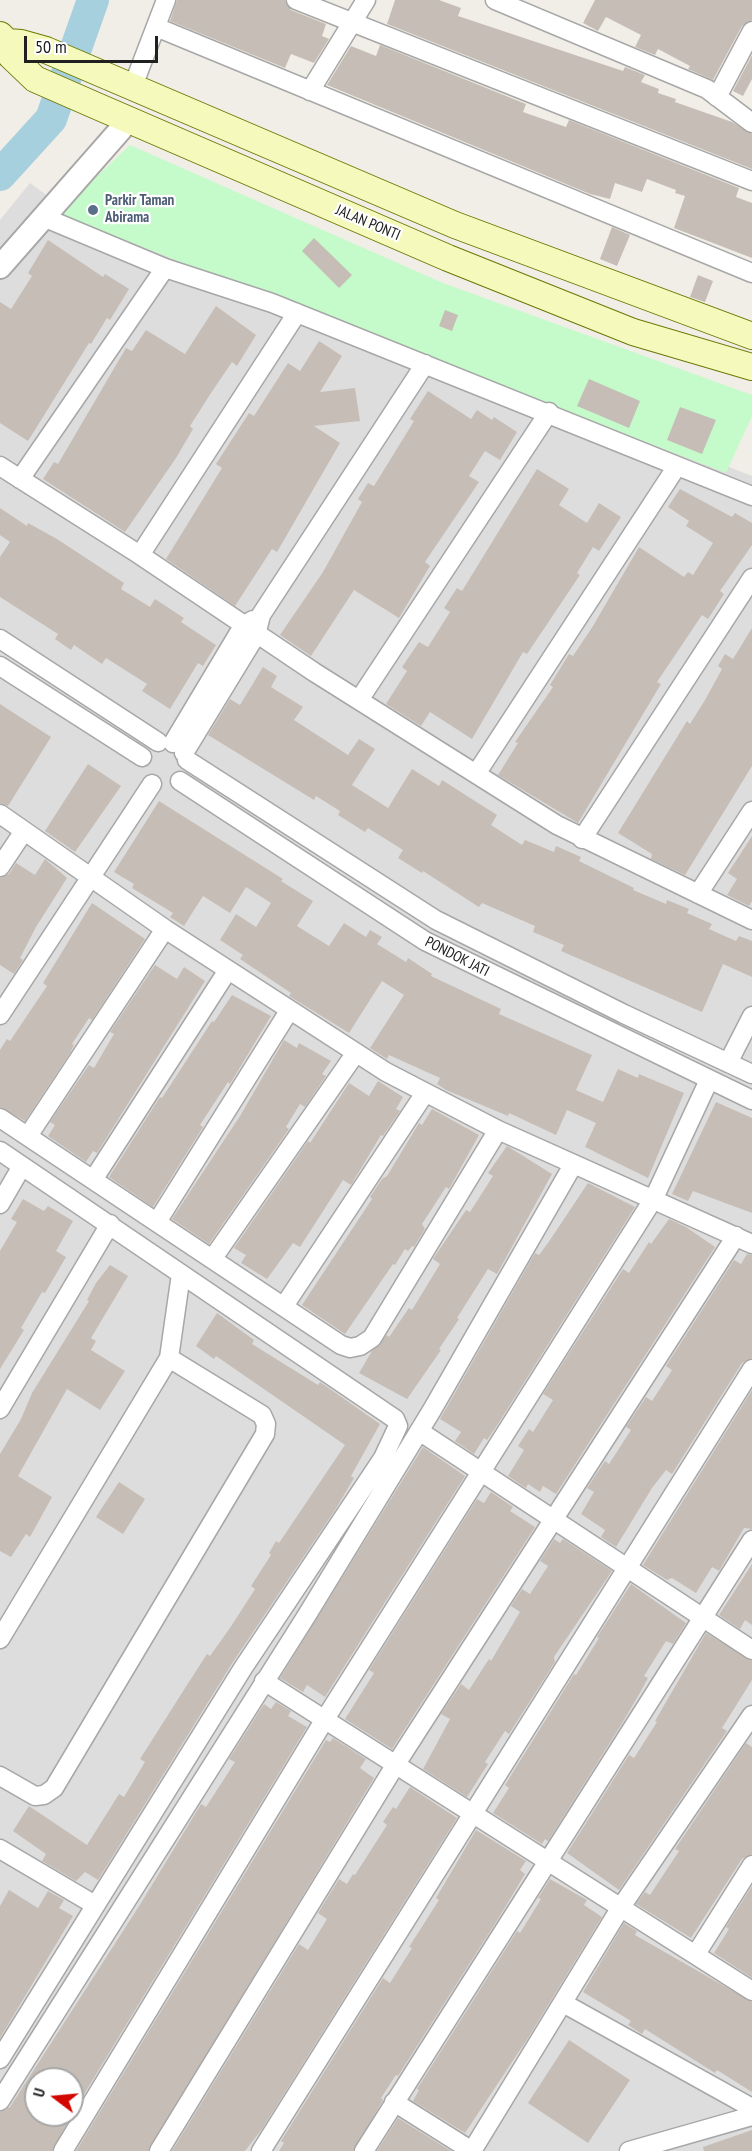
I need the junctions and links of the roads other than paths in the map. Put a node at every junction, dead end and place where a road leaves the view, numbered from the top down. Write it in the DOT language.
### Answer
graph roads {
  1 [pos="166,0"];
  2 [pos="296,0"];
  3 [pos="366,0"];
  4 [pos="495,0"];
  5 [pos="353,21"];
  6 [pos="752,31"];
  7 [pos="154,34"];
  8 [pos="3,38"];
  9 [pos="128,78"];
  10 [pos="310,91"];
  11 [pos="717,97"];
  12 [pos="129,120"];
  13 [pos="752,123"];
  14 [pos="752,181"];
  15 [pos="43,217"];
  16 [pos="0,267"];
  17 [pos="165,268"];
  18 [pos="752,273"];
  19 [pos="297,314"];
  20 [pos="752,336"];
  21 [pos="425,364"];
  22 [pos="752,367"];
  23 [pos="549,412"];
  24 [pos="0,466"];
  25 [pos="677,466"];
  26 [pos="20,479"];
  27 [pos="752,496"];
  28 [pos="140,555"];
  29 [pos="752,578"];
  30 [pos="250,630"];
  31 [pos="0,639"];
  32 [pos="0,666"];
  33 [pos="359,700"];
  34 [pos="176,750"];
  35 [pos="142,758"];
  36 [pos="476,774"];
  37 [pos="180,781"];
  38 [pos="152,784"];
  39 [pos="752,811"];
  40 [pos="0,814"];
  41 [pos="24,831"];
  42 [pos="582,839"];
  43 [pos="0,867"];
  44 [pos="91,879"];
  45 [pos="698,894"];
  46 [pos="752,920"];
  47 [pos="165,929"];
  48 [pos="228,970"];
  49 [pos="289,1011"];
  50 [pos="624,1014"];
  51 [pos="0,1015"];
  52 [pos="752,1017"];
  53 [pos="616,1036"];
  54 [pos="355,1054"];
  55 [pos="728,1063"];
  56 [pos="752,1074"];
  57 [pos="709,1080"];
  58 [pos="425,1093"];
  59 [pos="752,1100"];
  60 [pos="0,1118"];
  61 [pos="498,1130"];
  62 [pos="28,1136"];
  63 [pos="0,1151"];
  64 [pos="573,1165"];
  65 [pos="22,1166"];
  66 [pos="93,1180"];
  67 [pos="654,1198"];
  68 [pos="0,1203"];
  69 [pos="157,1222"];
  70 [pos="110,1224"];
  71 [pos="744,1240"];
  72 [pos="213,1258"];
  73 [pos="181,1274"];
  74 [pos="284,1306"];
  75 [pos="169,1358"];
  76 [pos="752,1369"];
  77 [pos="0,1409"];
  78 [pos="419,1431"];
  79 [pos="483,1473"];
  80 [pos="555,1520"];
  81 [pos="752,1539"];
  82 [pos="627,1565"];
  83 [pos="703,1617"];
  84 [pos="0,1639"];
  85 [pos="752,1650"];
  86 [pos="264,1681"];
  87 [pos="752,1715"];
  88 [pos="325,1719"];
  89 [pos="396,1764"];
  90 [pos="0,1776"];
  91 [pos="474,1812"];
  92 [pos="1,1851"];
  93 [pos="548,1861"];
  94 [pos="752,1865"];
  95 [pos="95,1905"];
  96 [pos="621,1907"];
  97 [pos="696,1954"];
  98 [pos="752,1991"];
  99 [pos="562,2003"];
  100 [pos="0,2059"];
  101 [pos="0,2101"];
  102 [pos="394,2102"];
  103 [pos="752,2108"];
  104 [pos="752,2116"];
  105 [pos="63,2151"];
  106 [pos="159,2151"];
  107 [pos="261,2151"];
  108 [pos="364,2151"];
  109 [pos="472,2151"];
  110 [pos="629,2151"];
  1 -- 7 [label="street"];
  2 -- 5 [label="street"];
  3 -- 5 [label="street"];
  4 -- 11 [label="street"];
  5 -- 10 [label="street"];
  5 -- 14 [label="street"];
  6 -- 11 [label="street"];
  7 -- 9 [label="street"];
  7 -- 10 [label="street"];
  8 -- 9 [label="main road, JALAN PONTI"];
  8 -- 12 [label="main road, JALAN PONTI"];
  9 -- 20 [label="main road, JALAN PONTI"];
  10 -- 18 [label="street"];
  11 -- 13 [label="street"];
  12 -- 15 [label="street"];
  12 -- 22 [label="main road, JALAN PONTI"];
  15 -- 16 [label="street"];
  15 -- 17 [label="street"];
  17 -- 19 [label="street"];
  17 -- 26 [label="street"];
  19 -- 21 [label="street"];
  19 -- 28 [label="street"];
  21 -- 23 [label="street"];
  21 -- 30 [label="street"];
  23 -- 25 [label="street"];
  23 -- 33 [label="street"];
  24 -- 26 [label="street"];
  25 -- 27 [label="street"];
  25 -- 36 [label="street"];
  26 -- 28 [label="street"];
  28 -- 30 [label="street"];
  29 -- 42 [label="street"];
  30 -- 33 [label="street"];
  30 -- 34 [label="street"];
  31 -- 34 [label="street, PONDOK JATI"];
  32 -- 35 [label="street"];
  33 -- 36 [label="street"];
  34 -- 35 [label="street"];
  34 -- 37 [label="street"];
  34 -- 50 [label="street, PONDOK JATI"];
  35 -- 38 [label="street"];
  36 -- 42 [label="street"];
  37 -- 38 [label="street"];
  37 -- 53 [label="street, PONDOK JATI"];
  38 -- 44 [label="street"];
  39 -- 45 [label="street"];
  40 -- 41 [label="street"];
  41 -- 43 [label="street"];
  41 -- 44 [label="street"];
  42 -- 45 [label="street"];
  44 -- 47 [label="street"];
  44 -- 51 [label="street"];
  45 -- 46 [label="street"];
  47 -- 48 [label="street"];
  47 -- 62 [label="street"];
  48 -- 49 [label="street"];
  48 -- 66 [label="street"];
  49 -- 54 [label="street"];
  49 -- 69 [label="street"];
  50 -- 53 [label="street"];
  50 -- 55 [label="street, PONDOK JATI"];
  52 -- 55 [label="street"];
  53 -- 57 [label="street, PONDOK JATI"];
  54 -- 58 [label="street"];
  54 -- 72 [label="street"];
  55 -- 56 [label="street, PONDOK JATI"];
  57 -- 59 [label="street, PONDOK JATI"];
  57 -- 67 [label="street"];
  58 -- 61 [label="street"];
  58 -- 74 [label="street"];
  60 -- 62 [label="street"];
  61 -- 64 [label="street"];
  61 -- 74 [label="street"];
  62 -- 66 [label="street"];
  63 -- 65 [label="street"];
  64 -- 67 [label="street"];
  64 -- 78 [label="street"];
  65 -- 68 [label="street"];
  65 -- 70 [label="street"];
  66 -- 69 [label="street"];
  67 -- 71 [label="street"];
  67 -- 79 [label="street"];
  69 -- 72 [label="street"];
  70 -- 73 [label="street"];
  70 -- 77 [label="street"];
  71 -- 80 [label="street"];
  72 -- 74 [label="street"];
  73 -- 75 [label="street"];
  73 -- 95 [label="street"];
  75 -- 84 [label="street"];
  75 -- 90 [label="street"];
  76 -- 82 [label="street"];
  78 -- 79 [label="street"];
  78 -- 86 [label="street"];
  79 -- 80 [label="street"];
  79 -- 88 [label="street"];
  80 -- 82 [label="street"];
  80 -- 89 [label="street"];
  81 -- 83 [label="street"];
  82 -- 83 [label="street"];
  82 -- 91 [label="street"];
  83 -- 85 [label="street"];
  83 -- 93 [label="street"];
  86 -- 88 [label="street"];
  86 -- 101 [label="street"];
  87 -- 96 [label="street"];
  88 -- 89 [label="street"];
  88 -- 105 [label="street"];
  89 -- 91 [label="street"];
  89 -- 106 [label="street"];
  91 -- 93 [label="street"];
  91 -- 107 [label="street"];
  92 -- 95 [label="street"];
  93 -- 96 [label="street"];
  93 -- 102 [label="street"];
  94 -- 97 [label="street"];
  95 -- 100 [label="street"];
  96 -- 97 [label="street"];
  96 -- 99 [label="street"];
  97 -- 98 [label="street"];
  99 -- 103 [label="street"];
  99 -- 109 [label="street"];
  102 -- 108 [label="street"];
  102 -- 109 [label="street"];
  104 -- 110 [label="street"];
}
